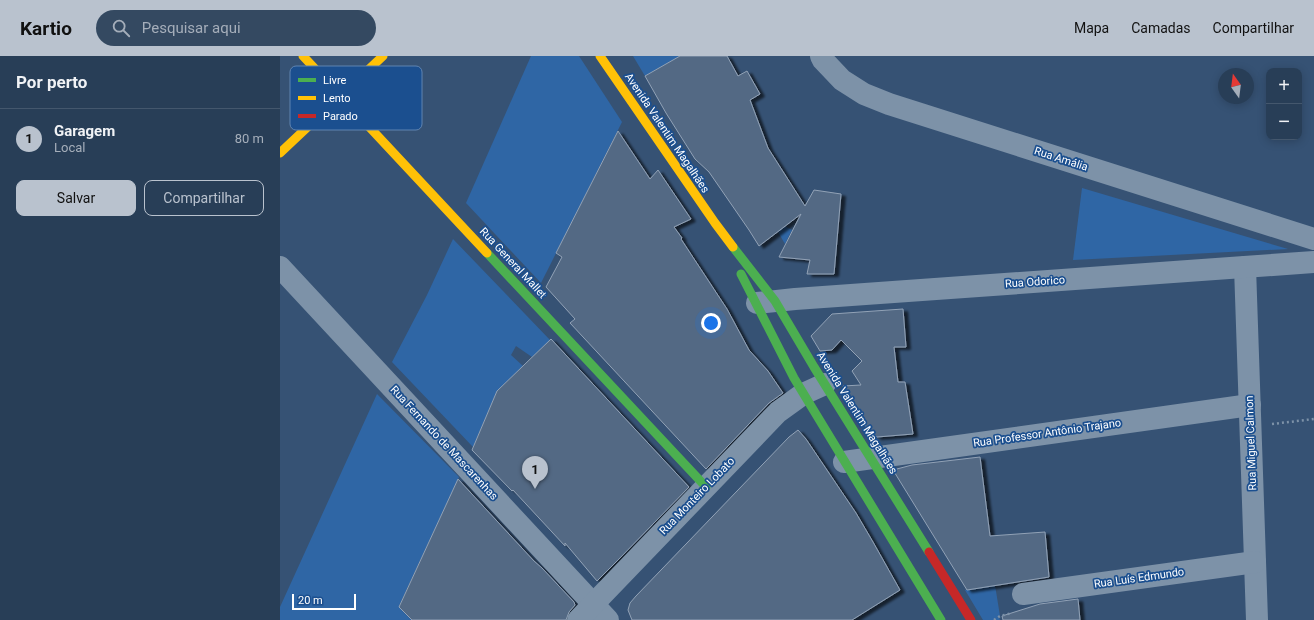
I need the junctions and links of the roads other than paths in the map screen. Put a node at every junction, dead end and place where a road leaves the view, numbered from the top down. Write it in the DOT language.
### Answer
graph roads {
  1 [pos="302,56"];
  2 [pos="383,56"];
  3 [pos="600,56"];
  4 [pos="821,56"];
  5 [pos="312,66"];
  6 [pos="372,66"];
  7 [pos="304,130"];
  8 [pos="372,130"];
  9 [pos="280,153"];
  10 [pos="715,223"];
  11 [pos="1314,239"];
  12 [pos="1314,262"];
  13 [pos="280,267"];
  14 [pos="1244,267"];
  15 [pos="766,302"];
  16 [pos="826,384"];
  17 [pos="803,394"];
  18 [pos="1250,416"];
  19 [pos="871,458"];
  20 [pos="844,462"];
  21 [pos="706,487"];
  22 [pos="1255,562"];
  23 [pos="1018,603"];
  24 [pos="593,604"];
  25 [pos="578,620"];
  26 [pos="608,620"];
  27 [pos="941,620"];
  28 [pos="971,620"];
  29 [pos="1257,620"];
  1 -- 5 [label="main road, Rua General Mallet"];
  2 -- 6 [label="main road"];
  3 -- 10 [label="main road, Avenida Valentim Magalhães"];
  4 -- 11 [label="street, Rua Amália"];
  7 -- 9 [label="main road"];
  8 -- 21 [label="main road, Rua General Mallet"];
  10 -- 15 [label="main road, Avenida Valentim Magalhães"];
  10 -- 15 [label="main road, Avenida Valentim Magalhães"];
  12 -- 14 [label="street, Rua Odorico"];
  13 -- 24 [label="street, Rua Fernando de Mascarenhas"];
  14 -- 15 [label="street, Rua Odorico"];
  14 -- 18 [label="street, Rua Miguel Calmon"];
  15 -- 16 [label="main road, Avenida Valentim Magalhães"];
  15 -- 17 [label="main road, Avenida Valentim Magalhães"];
  16 -- 17 [label="street, Rua Monteiro Lobato"];
  16 -- 19 [label="main road, Avenida Valentim Magalhães"];
  17 -- 20 [label="main road, Avenida Valentim Magalhães"];
  17 -- 21 [label="street, Rua Monteiro Lobato"];
  18 -- 19 [label="street, Rua Professor Antônio Trajano"];
  18 -- 22 [label="street, Rua Miguel Calmon"];
  19 -- 20 [label="street, Rua Professor Antônio Trajano"];
  19 -- 28 [label="main road, Avenida Valentim Magalhães"];
  20 -- 27 [label="main road, Avenida Valentim Magalhães"];
  21 -- 24 [label="street, Rua Monteiro Lobato"];
  22 -- 23 [label="street, Rua Luís Edmundo"];
  22 -- 29 [label="street, Rua Miguel Calmon"];
  24 -- 25 [label="street, Rua Monteiro Lobato"];
  24 -- 26 [label="street, Rua Fernando de Mascarenhas"];
}
